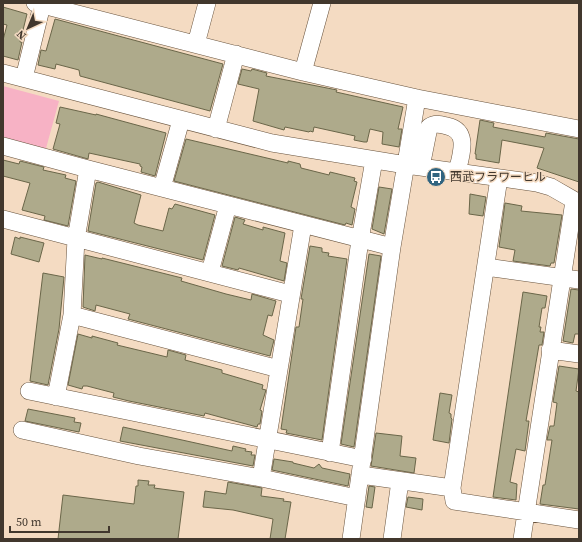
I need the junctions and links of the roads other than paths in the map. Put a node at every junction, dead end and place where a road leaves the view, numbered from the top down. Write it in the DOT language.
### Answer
graph roads {
  1 [pos="206,3"];
  2 [pos="322,3"];
  3 [pos="39,4"];
  4 [pos="196,44"];
  5 [pos="236,54"];
  6 [pos="303,72"];
  7 [pos="3,73"];
  8 [pos="24,78"];
  9 [pos="417,98"];
  10 [pos="182,120"];
  11 [pos="216,129"];
  12 [pos="579,129"];
  13 [pos="3,146"];
  14 [pos="374,160"];
  15 [pos="413,166"];
  16 [pos="88,170"];
  17 [pos="457,172"];
  18 [pos="499,178"];
  19 [pos="162,188"];
  20 [pos="577,202"];
  21 [pos="228,205"];
  22 [pos="3,219"];
  23 [pos="302,225"];
  24 [pos="76,239"];
  25 [pos="360,240"];
  26 [pos="392,247"];
  27 [pos="486,267"];
  28 [pos="210,272"];
  29 [pos="562,277"];
  30 [pos="579,280"];
  31 [pos="290,294"];
  32 [pos="72,315"];
  33 [pos="550,350"];
  34 [pos="579,354"];
  35 [pos="279,369"];
  36 [pos="29,391"];
  37 [pos="56,397"];
  38 [pos="22,430"];
  39 [pos="268,440"];
  40 [pos="330,453"];
  41 [pos="362,467"];
  42 [pos="261,478"];
  43 [pos="400,481"];
  44 [pos="452,488"];
  45 [pos="357,498"];
  46 [pos="526,511"];
  47 [pos="579,520"];
  48 [pos="351,539"];
  49 [pos="392,539"];
  50 [pos="522,539"];
  1 -- 4 [label="street"];
  2 -- 6 [label="street"];
  3 -- 4 [label="street"];
  3 -- 8 [label="street"];
  4 -- 5 [label="street"];
  5 -- 6 [label="street"];
  5 -- 11 [label="street"];
  6 -- 9 [label="street"];
  7 -- 8 [label="street"];
  8 -- 10 [label="street"];
  9 -- 12 [label="street"];
  9 -- 15 [label="street"];
  10 -- 11 [label="street"];
  10 -- 19 [label="street"];
  11 -- 14 [label="street"];
  13 -- 16 [label="street"];
  14 -- 15 [label="street"];
  14 -- 25 [label="street"];
  15 -- 17 [label="street"];
  15 -- 17 [label="street"];
  15 -- 26 [label="street"];
  16 -- 19 [label="street"];
  16 -- 24 [label="street"];
  17 -- 18 [label="street"];
  18 -- 20 [label="street"];
  18 -- 27 [label="street"];
  19 -- 21 [label="street"];
  20 -- 29 [label="street"];
  21 -- 23 [label="street"];
  21 -- 28 [label="street"];
  22 -- 24 [label="street"];
  23 -- 25 [label="street"];
  23 -- 31 [label="street"];
  24 -- 28 [label="street"];
  24 -- 32 [label="street"];
  25 -- 26 [label="street"];
  25 -- 40 [label="street"];
  26 -- 41 [label="street"];
  27 -- 29 [label="street"];
  27 -- 44 [label="street"];
  28 -- 31 [label="street"];
  29 -- 30 [label="street"];
  29 -- 33 [label="street"];
  31 -- 35 [label="street"];
  32 -- 35 [label="street"];
  32 -- 37 [label="street"];
  33 -- 34 [label="street"];
  33 -- 46 [label="street"];
  35 -- 39 [label="street"];
  36 -- 37 [label="street"];
  37 -- 39 [label="street"];
  38 -- 42 [label="street"];
  39 -- 40 [label="street"];
  39 -- 42 [label="street"];
  40 -- 41 [label="street"];
  41 -- 43 [label="street"];
  41 -- 45 [label="street"];
  42 -- 45 [label="street"];
  43 -- 44 [label="street"];
  43 -- 49 [label="street"];
  44 -- 46 [label="street"];
  45 -- 48 [label="street"];
  46 -- 47 [label="street"];
  46 -- 50 [label="street"];
}
